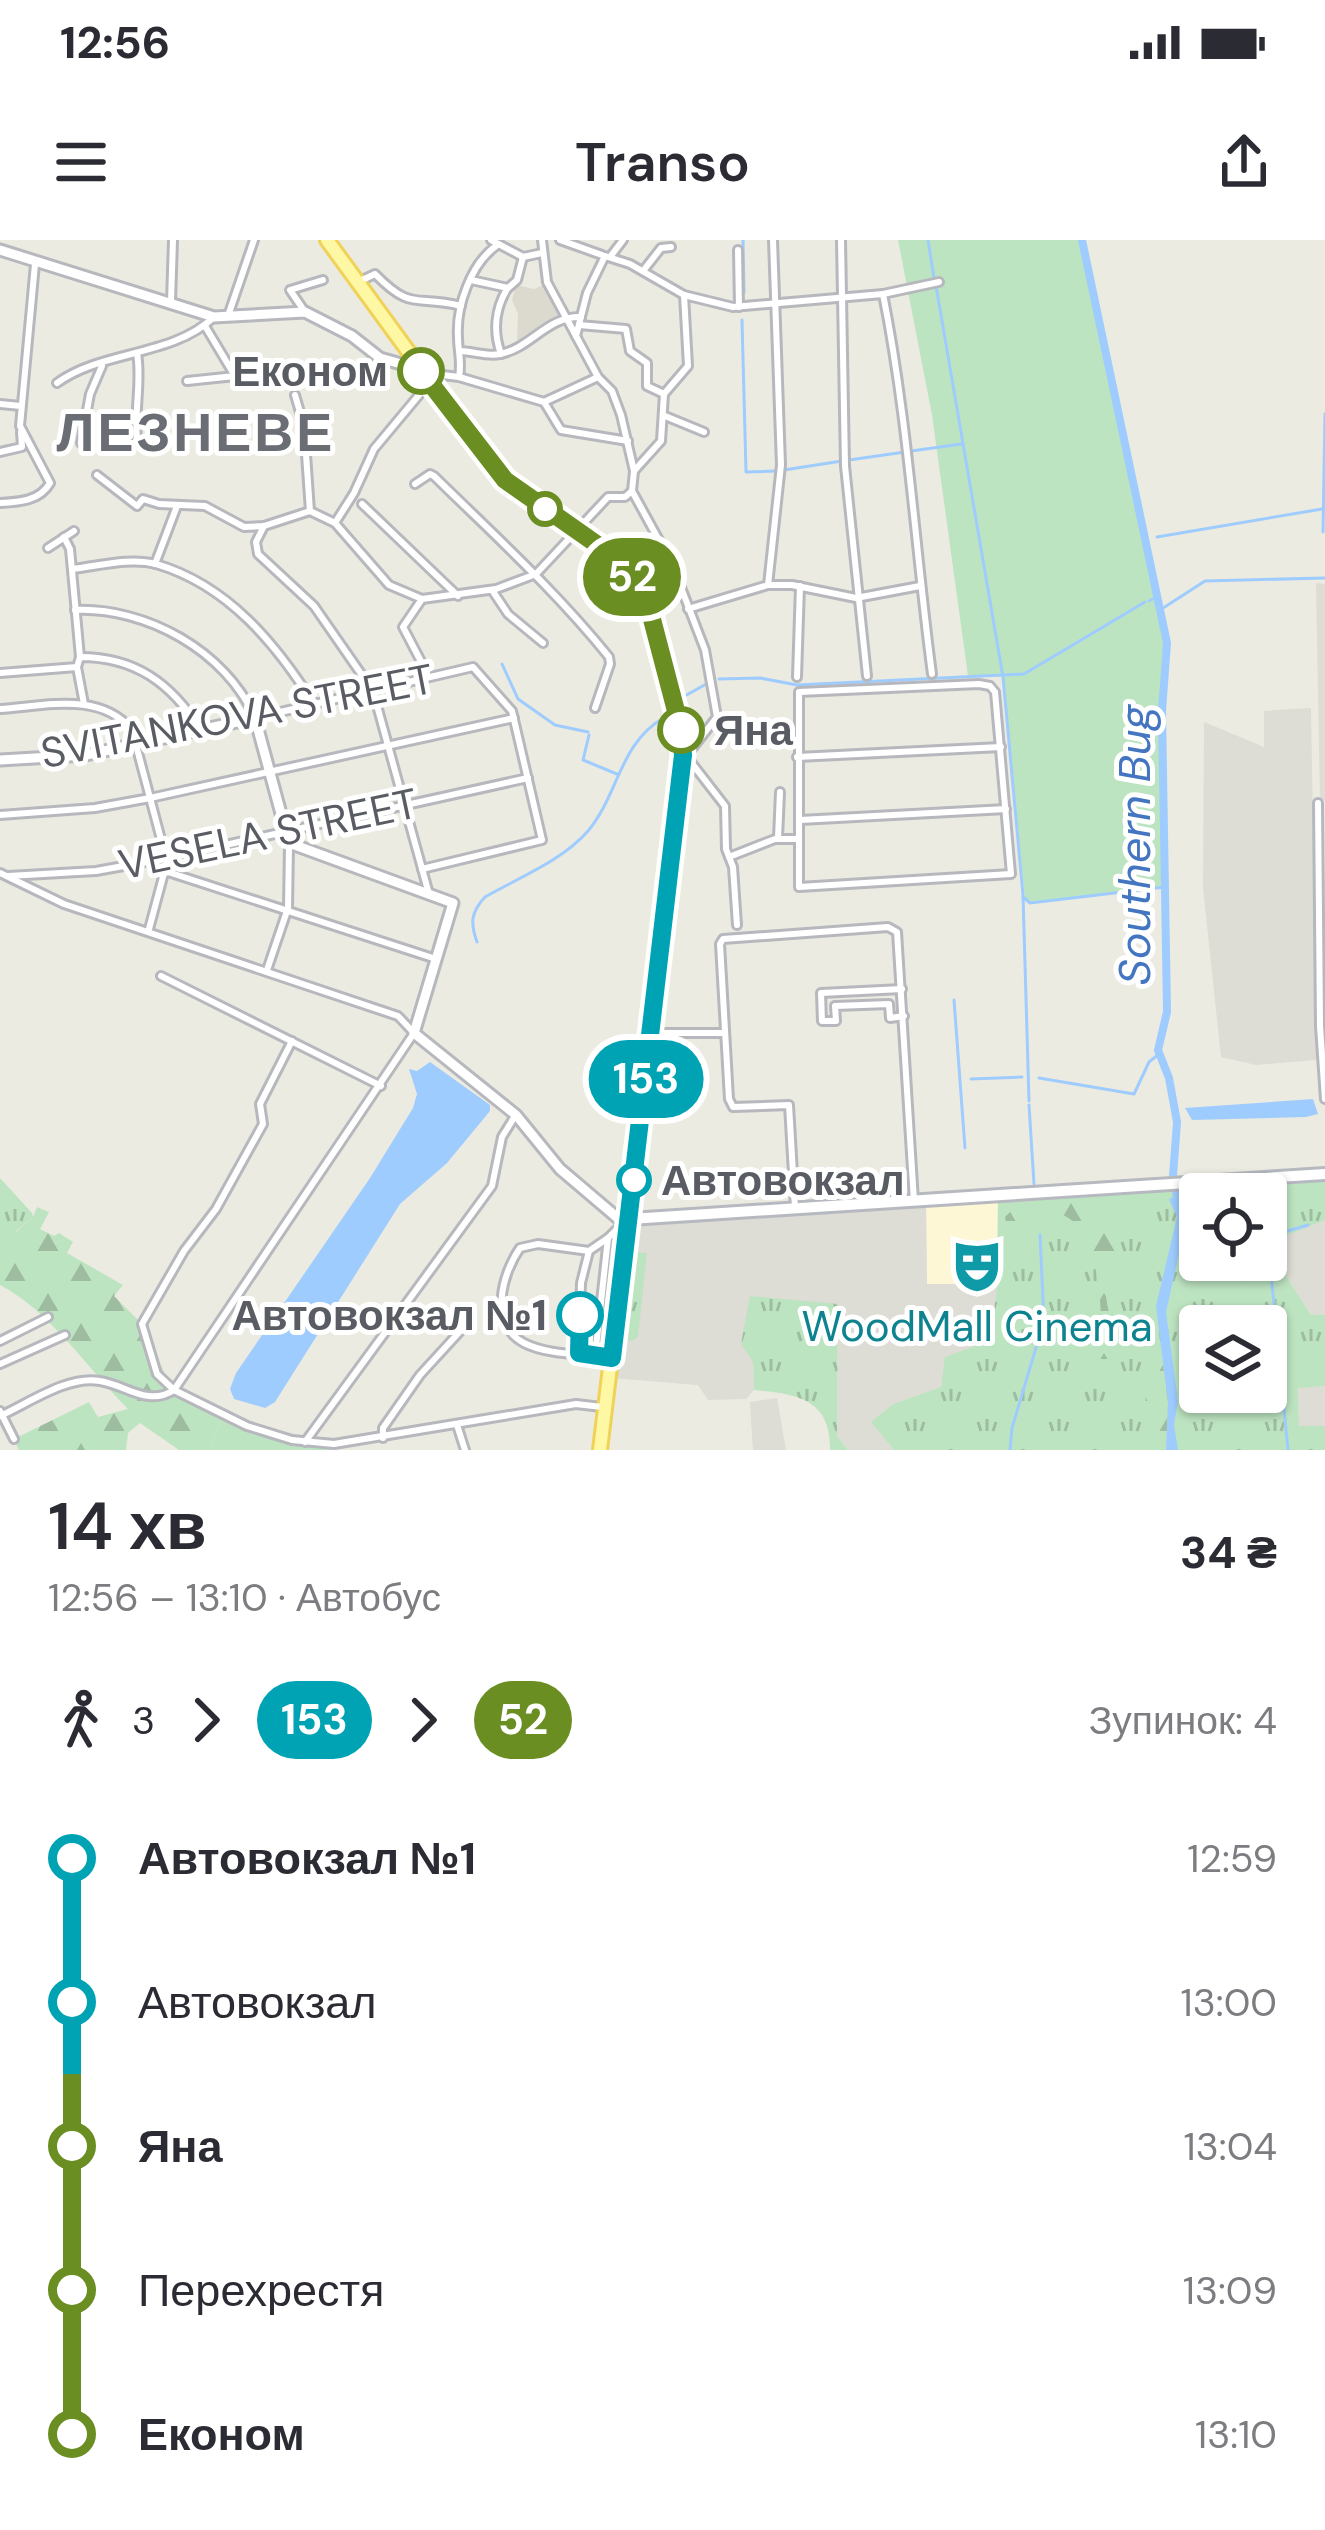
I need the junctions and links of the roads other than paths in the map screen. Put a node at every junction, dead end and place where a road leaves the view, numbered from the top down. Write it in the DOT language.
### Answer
graph roads {
  1 [pos="173,240"];
  2 [pos="254,240"];
  3 [pos="327,240"];
  4 [pos="543,240"];
  5 [pos="560,240"];
  6 [pos="623,240"];
  7 [pos="773,240"];
  8 [pos="841,240"];
  9 [pos="494,243"];
  10 [pos="671,247"];
  11 [pos="0,250"];
  12 [pos="738,250"];
  13 [pos="542,254"];
  14 [pos="523,256"];
  15 [pos="608,256"];
  16 [pos="35,263"];
  17 [pos="644,271"];
  18 [pos="323,280"];
  19 [pos="471,280"];
  20 [pos="357,282"];
  21 [pos="939,282"];
  22 [pos="508,288"];
  23 [pos="883,293"];
  24 [pos="683,295"];
  25 [pos="842,297"];
  26 [pos="774,304"];
  27 [pos="171,306"];
  28 [pos="461,306"];
  29 [pos="739,307"];
  30 [pos="304,312"];
  31 [pos="229,313"];
  32 [pos="214,316"];
  33 [pos="566,319"];
  34 [pos="580,321"];
  35 [pos="205,326"];
  36 [pos="576,336"];
  37 [pos="460,350"];
  38 [pos="137,353"];
  39 [pos="501,354"];
  40 [pos="103,364"];
  41 [pos="424,376"];
  42 [pos="598,376"];
  43 [pos="459,377"];
  44 [pos="187,381"];
  45 [pos="57,383"];
  46 [pos="664,394"];
  47 [pos="295,395"];
  48 [pos="544,402"];
  49 [pos="0,404"];
  50 [pos="22,406"];
  51 [pos="664,416"];
  52 [pos="20,426"];
  53 [pos="704,432"];
  54 [pos="136,439"];
  55 [pos="628,441"];
  56 [pos="81,443"];
  57 [pos="0,452"];
  58 [pos="634,471"];
  59 [pos="97,475"];
  60 [pos="415,484"];
  61 [pos="632,491"];
  62 [pos="0,503"];
  63 [pos="177,504"];
  64 [pos="362,504"];
  65 [pos="310,511"];
  66 [pos="334,524"];
  67 [pos="265,526"];
  68 [pos="575,528"];
  69 [pos="74,531"];
  70 [pos="64,537"];
  71 [pos="48,548"];
  72 [pos="155,564"];
  73 [pos="72,569"];
  74 [pos="536,574"];
  75 [pos="768,585"];
  76 [pos="800,586"];
  77 [pos="920,586"];
  78 [pos="492,590"];
  79 [pos="458,596"];
  80 [pos="858,598"];
  81 [pos="422,599"];
  82 [pos="688,609"];
  83 [pos="76,610"];
  84 [pos="543,643"];
  85 [pos="80,657"];
  86 [pos="77,667"];
  87 [pos="0,673"];
  88 [pos="932,674"];
  89 [pos="867,676"];
  90 [pos="797,677"];
  91 [pos="424,680"];
  92 [pos="374,691"];
  93 [pos="84,704"];
  94 [pos="314,704"];
  95 [pos="595,708"];
  96 [pos="0,709"];
  97 [pos="255,718"];
  98 [pos="514,718"];
  99 [pos="715,722"];
  100 [pos="200,729"];
  101 [pos="797,741"];
  102 [pos="137,743"];
  103 [pos="389,745"];
  104 [pos="1000,747"];
  105 [pos="685,756"];
  106 [pos="797,757"];
  107 [pos="0,760"];
  108 [pos="269,771"];
  109 [pos="528,778"];
  110 [pos="781,792"];
  111 [pos="150,798"];
  112 [pos="1318,803"];
  113 [pos="406,806"];
  114 [pos="1006,809"];
  115 [pos="0,815"];
  116 [pos="798,820"];
  117 [pos="287,838"];
  118 [pos="778,838"];
  119 [pos="798,839"];
  120 [pos="729,856"];
  121 [pos="166,857"];
  122 [pos="422,869"];
  123 [pos="165,871"];
  124 [pos="3,874"];
  125 [pos="429,894"];
  126 [pos="288,908"];
  127 [pos="737,925"];
  128 [pos="149,929"];
  129 [pos="436,959"];
  130 [pos="267,970"];
  131 [pos="160,976"];
  132 [pos="902,989"];
  133 [pos="904,1016"];
  134 [pos="413,1033"];
  135 [pos="652,1033"];
  136 [pos="724,1033"];
  137 [pos="292,1041"];
  138 [pos="621,1054"];
  139 [pos="381,1086"];
  140 [pos="644,1097"];
  141 [pos="1325,1099"];
  142 [pos="516,1115"];
  143 [pos="1325,1174"];
  144 [pos="914,1201"];
  145 [pos="795,1208"];
  146 [pos="630,1224"];
  147 [pos="609,1237"];
  148 [pos="590,1251"];
  149 [pos="48,1318"];
  150 [pos="464,1327"];
  151 [pos="65,1334"];
  152 [pos="0,1340"];
  153 [pos="579,1353"];
  154 [pos="595,1356"];
  155 [pos="612,1358"];
  156 [pos="0,1364"];
  157 [pos="174,1390"];
  158 [pos="606,1407"];
  159 [pos="1,1414"];
  160 [pos="457,1424"];
  161 [pos="383,1438"];
  162 [pos="14,1439"];
  163 [pos="304,1442"];
  164 [pos="334,1447"];
  165 [pos="465,1450"];
  166 [pos="600,1450"];
  1 -- 27 [label="street"];
  2 -- 31 [label="street"];
  3 -- 20 [label="main road"];
  4 -- 13 [label="street"];
  5 -- 15 [label="street"];
  6 -- 15 [label="street"];
  7 -- 26 [label="street"];
  8 -- 25 [label="street"];
  9 -- 14 [label="street"];
  9 -- 19 [label="street"];
  10 -- 17 [label="street"];
  11 -- 16 [label="street"];
  12 -- 29 [label="street"];
  13 -- 14 [label="street"];
  13 -- 33 [label="street"];
  14 -- 22 [label="street"];
  15 -- 17 [label="street"];
  15 -- 34 [label="street"];
  16 -- 27 [label="street"];
  16 -- 50 [label="street"];
  17 -- 24 [label="street"];
  18 -- 30 [label="street"];
  19 -- 22 [label="street"];
  19 -- 28 [label="street"];
  20 -- 28 [label="street"];
  20 -- 41 [label="main road"];
  21 -- 23 [label="street"];
  22 -- 39 [label="street"];
  23 -- 25 [label="street"];
  23 -- 77 [label="street"];
  24 -- 29 [label="street"];
  24 -- 46 [label="street"];
  25 -- 26 [label="street"];
  25 -- 80 [label="street"];
  26 -- 29 [label="street"];
  26 -- 75 [label="street"];
  27 -- 32 [label="street"];
  28 -- 37 [label="street"];
  30 -- 31 [label="street"];
  30 -- 41 [label="street"];
  31 -- 32 [label="street"];
  32 -- 35 [label="street"];
  33 -- 34 [label="street"];
  33 -- 36 [label="street"];
  33 -- 39 [label="street"];
  34 -- 36 [label="street"];
  34 -- 46 [label="street"];
  35 -- 38 [label="street"];
  35 -- 44 [label="street"];
  36 -- 42 [label="street"];
  37 -- 39 [label="street"];
  37 -- 43 [label="street"];
  38 -- 40 [label="street"];
  38 -- 54 [label="street"];
  40 -- 45 [label="street"];
  40 -- 56 [label="street"];
  41 -- 43 [label="street"];
  41 -- 66 [label="street"];
  41 -- 68 [label="main road"];
  42 -- 48 [label="street"];
  42 -- 55 [label="street"];
  43 -- 48 [label="street"];
  46 -- 51 [label="street"];
  47 -- 65 [label="street"];
  48 -- 55 [label="street"];
  49 -- 50 [label="street"];
  50 -- 52 [label="street"];
  51 -- 53 [label="street"];
  51 -- 58 [label="street"];
  52 -- 57 [label="street"];
  52 -- 62 [label="street"];
  55 -- 58 [label="street"];
  58 -- 61 [label="street"];
  59 -- 63 [label="street"];
  60 -- 74 [label="street"];
  61 -- 68 [label="street"];
  61 -- 82 [label="street"];
  63 -- 67 [label="street"];
  63 -- 72 [label="street"];
  64 -- 79 [label="street"];
  65 -- 66 [label="street"];
  65 -- 67 [label="street"];
  66 -- 81 [label="street"];
  67 -- 92 [label="street"];
  68 -- 74 [label="street"];
  68 -- 105 [label="main road"];
  69 -- 70 [label="street"];
  70 -- 71 [label="street"];
  70 -- 73 [label="street"];
  72 -- 73 [label="street"];
  72 -- 94 [label="street"];
  73 -- 83 [label="street"];
  74 -- 78 [label="street"];
  74 -- 95 [label="street"];
  75 -- 76 [label="street"];
  75 -- 82 [label="street"];
  76 -- 80 [label="street"];
  76 -- 90 [label="street"];
  77 -- 80 [label="street"];
  77 -- 88 [label="street"];
  78 -- 79 [label="street"];
  78 -- 84 [label="street"];
  79 -- 81 [label="street"];
  80 -- 89 [label="street"];
  81 -- 91 [label="street"];
  82 -- 99 [label="street"];
  83 -- 85 [label="street"];
  83 -- 97 [label="street"];
  85 -- 86 [label="street"];
  85 -- 100 [label="street"];
  86 -- 87 [label="street"];
  86 -- 93 [label="street"];
  91 -- 92 [label="street, SVITANKOVA STREET"];
  91 -- 98 [label="street, SVITANKOVA STREET"];
  92 -- 94 [label="street, SVITANKOVA STREET"];
  92 -- 103 [label="street"];
  93 -- 96 [label="street"];
  93 -- 102 [label="street"];
  94 -- 97 [label="street, SVITANKOVA STREET"];
  97 -- 100 [label="street, SVITANKOVA STREET"];
  97 -- 108 [label="street"];
  98 -- 103 [label="street"];
  98 -- 109 [label="street"];
  99 -- 101 [label="street"];
  99 -- 105 [label="street"];
  100 -- 102 [label="street, SVITANKOVA STREET"];
  101 -- 104 [label="street"];
  101 -- 106 [label="street"];
  102 -- 107 [label="street, SVITANKOVA STREET"];
  102 -- 111 [label="street"];
  103 -- 108 [label="street"];
  103 -- 113 [label="street"];
  104 -- 106 [label="street"];
  104 -- 114 [label="street"];
  105 -- 120 [label="street"];
  105 -- 135 [label="main road"];
  106 -- 116 [label="street"];
  108 -- 111 [label="street"];
  108 -- 117 [label="street"];
  109 -- 113 [label="street, VESELA STREET"];
  109 -- 122 [label="street"];
  110 -- 118 [label="street"];
  111 -- 115 [label="street"];
  111 -- 121 [label="street"];
  112 -- 141 [label="street"];
  113 -- 117 [label="street, VESELA STREET"];
  113 -- 122 [label="street"];
  114 -- 116 [label="street"];
  114 -- 119 [label="street"];
  116 -- 119 [label="street"];
  117 -- 121 [label="street, VESELA STREET"];
  117 -- 125 [label="street"];
  117 -- 126 [label="street"];
  118 -- 119 [label="street"];
  118 -- 120 [label="street"];
  120 -- 127 [label="street"];
  121 -- 123 [label="street"];
  121 -- 124 [label="street, VESELA STREET"];
  122 -- 125 [label="street"];
  123 -- 126 [label="street"];
  123 -- 128 [label="street"];
  124 -- 128 [label="street"];
  125 -- 129 [label="street"];
  126 -- 129 [label="street"];
  126 -- 130 [label="street"];
  128 -- 130 [label="street"];
  129 -- 134 [label="street"];
  130 -- 134 [label="street"];
  131 -- 137 [label="street"];
  132 -- 133 [label="street"];
  132 -- 133 [label="street"];
  132 -- 136 [label="street"];
  133 -- 144 [label="street"];
  134 -- 139 [label="street"];
  134 -- 142 [label="street"];
  135 -- 136 [label="street"];
  135 -- 140 [label="main road"];
  136 -- 145 [label="street"];
  137 -- 139 [label="street"];
  137 -- 157 [label="street"];
  138 -- 140 [label="street"];
  139 -- 157 [label="street"];
  140 -- 146 [label="main road"];
  142 -- 146 [label="street"];
  142 -- 163 [label="street"];
  143 -- 144 [label="main road"];
  144 -- 145 [label="main road"];
  145 -- 146 [label="main road"];
  146 -- 147 [label="street"];
  146 -- 155 [label="main road"];
  147 -- 148 [label="street"];
  147 -- 154 [label="street"];
  148 -- 153 [label="street"];
  148 -- 153 [label="street"];
  149 -- 152 [label="street"];
  150 -- 161 [label="street"];
  151 -- 156 [label="street"];
  153 -- 154 [label="street"];
  154 -- 155 [label="street"];
  155 -- 158 [label="main road"];
  157 -- 159 [label="street"];
  157 -- 163 [label="street"];
  158 -- 160 [label="street"];
  158 -- 166 [label="main road"];
  159 -- 162 [label="street"];
  160 -- 161 [label="street"];
  160 -- 165 [label="street"];
  161 -- 164 [label="street"];
  163 -- 164 [label="street"];
}
